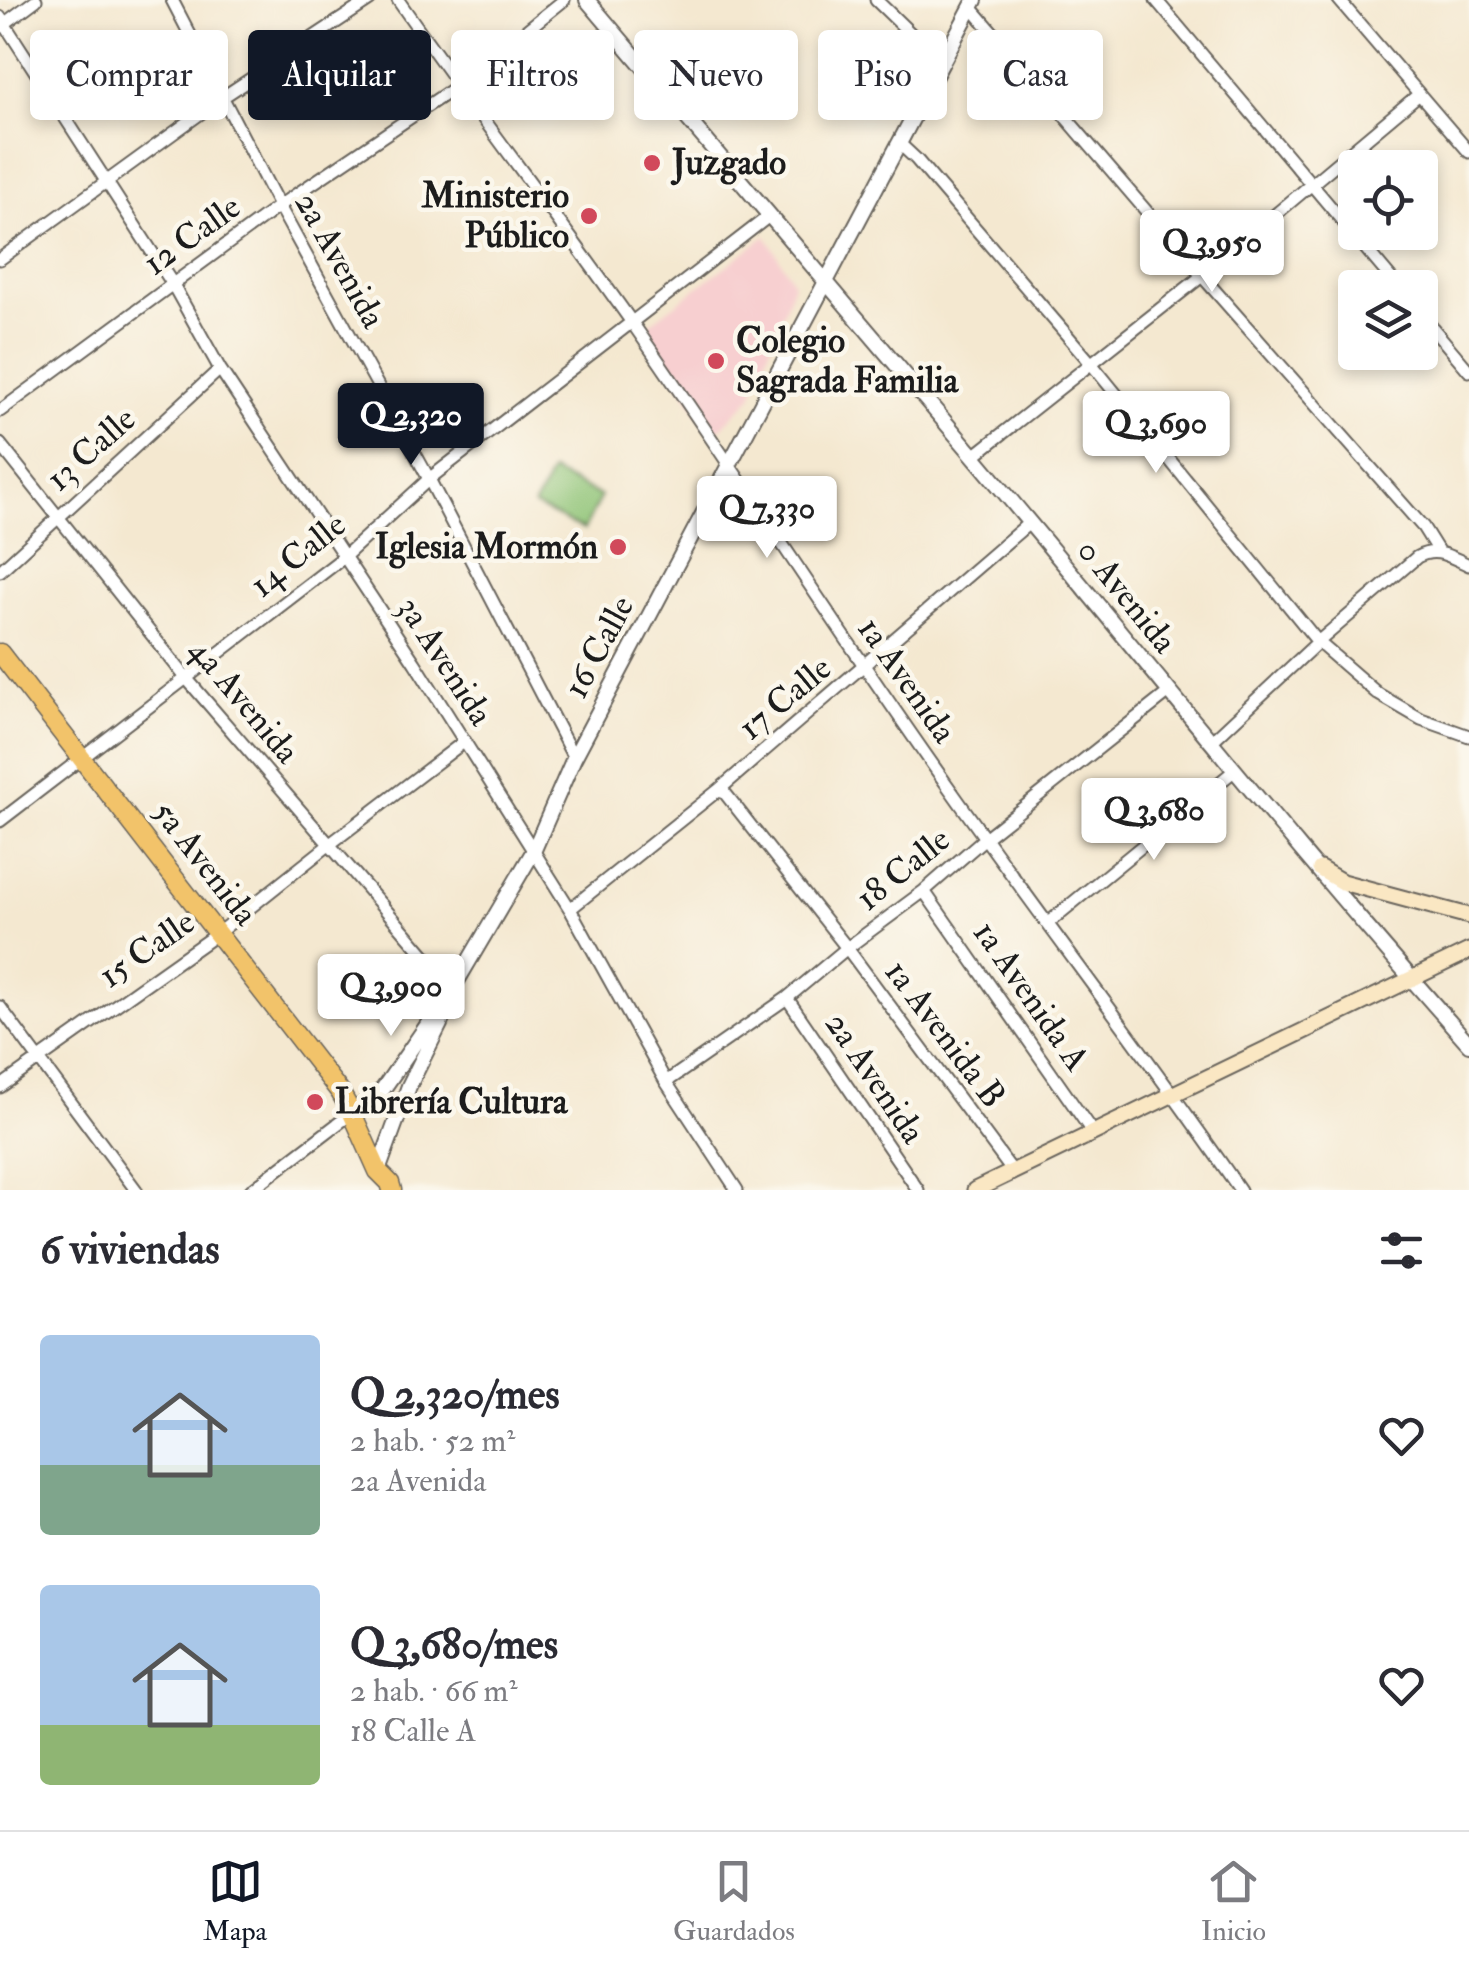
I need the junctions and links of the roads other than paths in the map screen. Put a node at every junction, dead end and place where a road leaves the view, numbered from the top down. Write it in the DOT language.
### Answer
graph roads {
  1 [pos="36,0"];
  2 [pos="172,0"];
  3 [pos="370,0"];
  4 [pos="398,0"];
  5 [pos="564,0"];
  6 [pos="587,0"];
  7 [pos="876,0"];
  8 [pos="1156,0"];
  9 [pos="1339,0"];
  10 [pos="973,4"];
  11 [pos="2,23"];
  12 [pos="188,30"];
  13 [pos="527,30"];
  14 [pos="907,30"];
  15 [pos="947,52"];
  16 [pos="451,76"];
  17 [pos="451,91"];
  18 [pos="228,94"];
  19 [pos="1418,96"];
  20 [pos="228,105"];
  21 [pos="192,120"];
  22 [pos="483,120"];
  23 [pos="912,120"];
  24 [pos="900,144"];
  25 [pos="1469,152"];
  26 [pos="106,182"];
  27 [pos="1312,184"];
  28 [pos="279,206"];
  29 [pos="769,216"];
  30 [pos="0,259"];
  31 [pos="1384,270"];
  32 [pos="1202,276"];
  33 [pos="826,281"];
  34 [pos="172,284"];
  35 [pos="632,323"];
  36 [pos="1438,334"];
  37 [pos="1090,362"];
  38 [pos="220,369"];
  39 [pos="1469,371"];
  40 [pos="0,411"];
  41 [pos="0,444"];
  42 [pos="974,456"];
  43 [pos="728,466"];
  44 [pos="429,479"];
  45 [pos="57,516"];
  46 [pos="1029,522"];
  47 [pos="1438,550"];
  48 [pos="344,557"];
  49 [pos="1469,565"];
  50 [pos="0,570"];
  51 [pos="1318,642"];
  52 [pos="0,653"];
  53 [pos="863,668"];
  54 [pos="188,679"];
  55 [pos="1168,693"];
  56 [pos="1466,736"];
  57 [pos="465,741"];
  58 [pos="1211,742"];
  59 [pos="81,757"];
  60 [pos="574,758"];
  61 [pos="1235,770"];
  62 [pos="721,788"];
  63 [pos="0,821"];
  64 [pos="984,838"];
  65 [pos="330,844"];
  66 [pos="533,852"];
  67 [pos="1320,870"];
  68 [pos="924,891"];
  69 [pos="570,909"];
  70 [pos="1469,916"];
  71 [pos="1048,923"];
  72 [pos="218,933"];
  73 [pos="846,948"];
  74 [pos="1469,952"];
  75 [pos="1411,979"];
  76 [pos="453,988"];
  77 [pos="787,998"];
  78 [pos="0,1007"];
  79 [pos="1469,1044"];
  80 [pos="38,1058"];
  81 [pos="666,1082"];
  82 [pos="0,1086"];
  83 [pos="1174,1094"];
  84 [pos="352,1113"];
  85 [pos="1093,1133"];
  86 [pos="1013,1172"];
  87 [pos="376,1180"];
  88 [pos="136,1190"];
  89 [pos="252,1190"];
  90 [pos="392,1190"];
  91 [pos="738,1190"];
  92 [pos="918,1190"];
  93 [pos="975,1190"];
  94 [pos="1240,1190"];
  1 -- 11 [label="street"];
  2 -- 12 [label="street, 2a Avenida"];
  3 -- 18 [label="street"];
  4 -- 16 [label="street, 1a Avenida"];
  5 -- 13 [label="street, 12 Calle"];
  6 -- 29 [label="street, 0 Avenida"];
  7 -- 14 [label="street"];
  8 -- 27 [label="street"];
  9 -- 19 [label="street"];
  10 -- 15 [label="street, 16 Calle"];
  10 -- 32 [label="street"];
  11 -- 26 [label="street, 3a Avenida"];
  17 -- 28 [label="street, 12 Calle"];
  19 -- 25 [label="street"];
  19 -- 27 [label="street"];
  20 -- 28 [label="street, 2a Avenida"];
  21 -- 26 [label="street"];
  22 -- 35 [label="street, 1a Avenida"];
  23 -- 24 [label="street, 16 Calle"];
  24 -- 33 [label="street, 16 Calle"];
  24 -- 37 [label="street"];
  26 -- 30 [label="street"];
  26 -- 34 [label="street, 3a Avenida"];
  27 -- 31 [label="street"];
  27 -- 32 [label="street"];
  28 -- 34 [label="street, 12 Calle"];
  28 -- 44 [label="street, 2a Avenida"];
  29 -- 33 [label="street, 0 Avenida"];
  29 -- 35 [label="street, 14 Calle"];
  32 -- 37 [label="street"];
  32 -- 47 [label="street"];
  33 -- 42 [label="street, 0 Avenida"];
  33 -- 43 [label="street, 16 Calle"];
  34 -- 38 [label="street, 3a Avenida"];
  34 -- 40 [label="street, 12 Calle"];
  35 -- 43 [label="street, 1a Avenida"];
  35 -- 44 [label="street, 14 Calle"];
  36 -- 39 [label="street"];
  37 -- 42 [label="street"];
  37 -- 51 [label="street"];
  38 -- 45 [label="street, 13 Calle"];
  38 -- 48 [label="street, 3a Avenida"];
  41 -- 45 [label="street, 4a Avenida"];
  42 -- 46 [label="street, 0 Avenida"];
  43 -- 53 [label="street, 1a Avenida"];
  43 -- 60 [label="street, 16 Calle"];
  44 -- 48 [label="street, 14 Calle"];
  44 -- 60 [label="street, 2a Avenida"];
  45 -- 50 [label="street, 13 Calle"];
  45 -- 54 [label="street, 4a Avenida"];
  46 -- 53 [label="street, 17 Calle"];
  46 -- 55 [label="street, 0 Avenida"];
  47 -- 49 [label="street"];
  47 -- 51 [label="street"];
  48 -- 54 [label="street, 14 Calle"];
  48 -- 57 [label="street, 3a Avenida"];
  51 -- 56 [label="street"];
  51 -- 58 [label="street"];
  52 -- 59 [label="main road, 5a Avenida"];
  53 -- 62 [label="street, 17 Calle"];
  53 -- 64 [label="street, 1a Avenida"];
  54 -- 59 [label="street, 14 Calle"];
  54 -- 65 [label="street, 4a Avenida"];
  55 -- 58 [label="street, 0 Avenida"];
  55 -- 64 [label="street, 18 Calle"];
  57 -- 65 [label="street, 15 Calle"];
  57 -- 66 [label="street, 3a Avenida"];
  58 -- 61 [label="street, 0 Avenida"];
  59 -- 63 [label="street, 14 Calle"];
  59 -- 72 [label="main road, 5a Avenida"];
  60 -- 66 [label="street, 16 Calle"];
  61 -- 67 [label="street, 0 Avenida"];
  61 -- 71 [label="street"];
  62 -- 69 [label="street, 17 Calle"];
  62 -- 73 [label="street, 1a Avenida B"];
  64 -- 68 [label="street, 18 Calle"];
  64 -- 71 [label="street, 1a Avenida"];
  65 -- 72 [label="street, 15 Calle"];
  65 -- 76 [label="street, 4a Avenida"];
  66 -- 69 [label="street, 3a Avenida"];
  66 -- 76 [label="street, 16 Calle"];
  67 -- 70 [label="main road"];
  67 -- 75 [label="street, 0 Avenida"];
  68 -- 73 [label="street, 18 Calle"];
  68 -- 85 [label="street, 1a Avenida A"];
  69 -- 81 [label="street, 3a Avenida"];
  71 -- 83 [label="street, 1a Avenida"];
  72 -- 80 [label="street, 15 Calle"];
  72 -- 84 [label="main road, 5a Avenida"];
  73 -- 77 [label="street, 18 Calle"];
  73 -- 86 [label="street, 1a Avenida B"];
  74 -- 75 [label="main road"];
  75 -- 79 [label="street, 0 Avenida"];
  75 -- 83 [label="main road"];
  76 -- 84 [label="street, 16 Calle"];
  76 -- 87 [label="street, 16 Calle"];
  77 -- 81 [label="street, 18 Calle"];
  77 -- 92 [label="street, 2a Avenida"];
  78 -- 80 [label="street"];
  80 -- 82 [label="street, 15 Calle"];
  80 -- 88 [label="street"];
  81 -- 91 [label="street, 3a Avenida"];
  83 -- 85 [label="main road"];
  83 -- 94 [label="street, 1a Avenida"];
  84 -- 87 [label="main road, 5a Avenida"];
  84 -- 89 [label="street, 16 Calle"];
  85 -- 86 [label="main road"];
  86 -- 93 [label="main road"];
  87 -- 90 [label="main road, 5a Avenida"];
}
